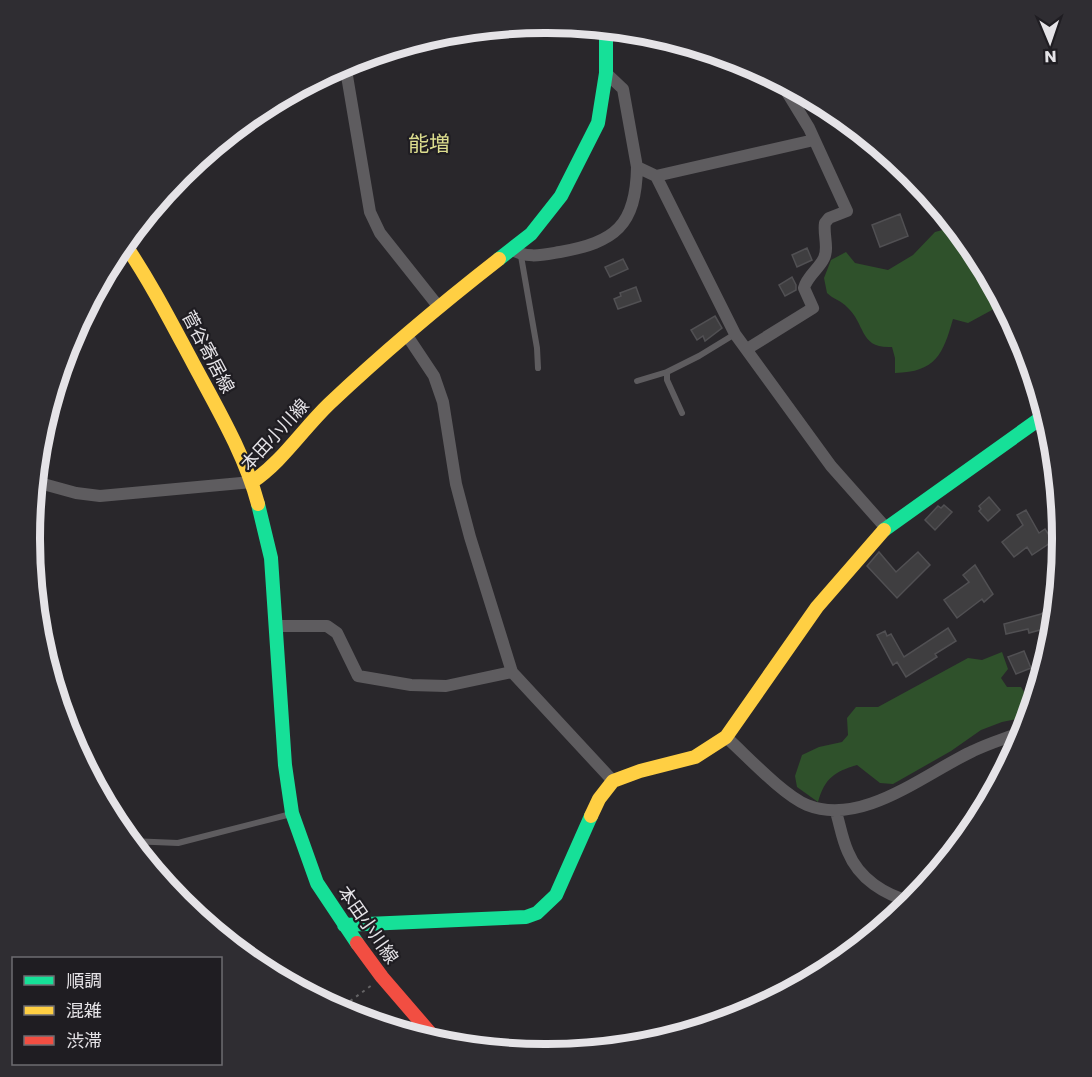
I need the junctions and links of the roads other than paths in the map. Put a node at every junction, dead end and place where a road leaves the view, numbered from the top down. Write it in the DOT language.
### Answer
graph roads {
  1 [pos="606,36"];
  2 [pos="606,73"];
  3 [pos="347,74"];
  4 [pos="789,95"];
  5 [pos="814,140"];
  6 [pos="637,168"];
  7 [pos="656,176"];
  8 [pos="130,252"];
  9 [pos="516,253"];
  10 [pos="438,306"];
  11 [pos="406,334"];
  12 [pos="735,334"];
  13 [pos="747,349"];
  14 [pos="538,368"];
  15 [pos="667,372"];
  16 [pos="637,381"];
  17 [pos="682,413"];
  18 [pos="1037,421"];
  19 [pos="252,482"];
  20 [pos="44,484"];
  21 [pos="886,528"];
  22 [pos="275,626"];
  23 [pos="512,672"];
  24 [pos="1011,736"];
  25 [pos="726,737"];
  26 [pos="613,781"];
  27 [pos="836,812"];
  28 [pos="292,813"];
  29 [pos="142,841"];
  30 [pos="901,898"];
  31 [pos="344,925"];
  32 [pos="427,1030"];
  1 -- 2 [label="main road, 本田小川線"];
  2 -- 6 [label="street"];
  2 -- 9 [label="main road, 本田小川線"];
  3 -- 10 [label="street"];
  4 -- 5 [label="street"];
  5 -- 7 [label="street"];
  5 -- 13 [label="street"];
  6 -- 7 [label="street"];
  6 -- 9 [label="street"];
  7 -- 12 [label="street"];
  8 -- 19 [label="main road, 菅谷寄居線"];
  9 -- 10 [label="main road, 本田小川線"];
  9 -- 14 [label="lane"];
  10 -- 11 [label="main road, 本田小川線"];
  11 -- 19 [label="main road, 本田小川線"];
  11 -- 23 [label="street"];
  12 -- 13 [label="street"];
  12 -- 15 [label="lane"];
  13 -- 21 [label="street"];
  15 -- 16 [label="lane"];
  15 -- 17 [label="lane"];
  18 -- 21 [label="main road"];
  19 -- 20 [label="street"];
  19 -- 22 [label="main road, 本田小川線"];
  21 -- 25 [label="main road"];
  22 -- 23 [label="street"];
  22 -- 28 [label="main road, 本田小川線"];
  23 -- 26 [label="street"];
  24 -- 27 [label="street"];
  25 -- 26 [label="main road"];
  25 -- 27 [label="street"];
  26 -- 31 [label="main road"];
  27 -- 30 [label="street"];
  28 -- 29 [label="lane"];
  28 -- 31 [label="main road, 本田小川線"];
  31 -- 32 [label="main road, 本田小川線"];
}
